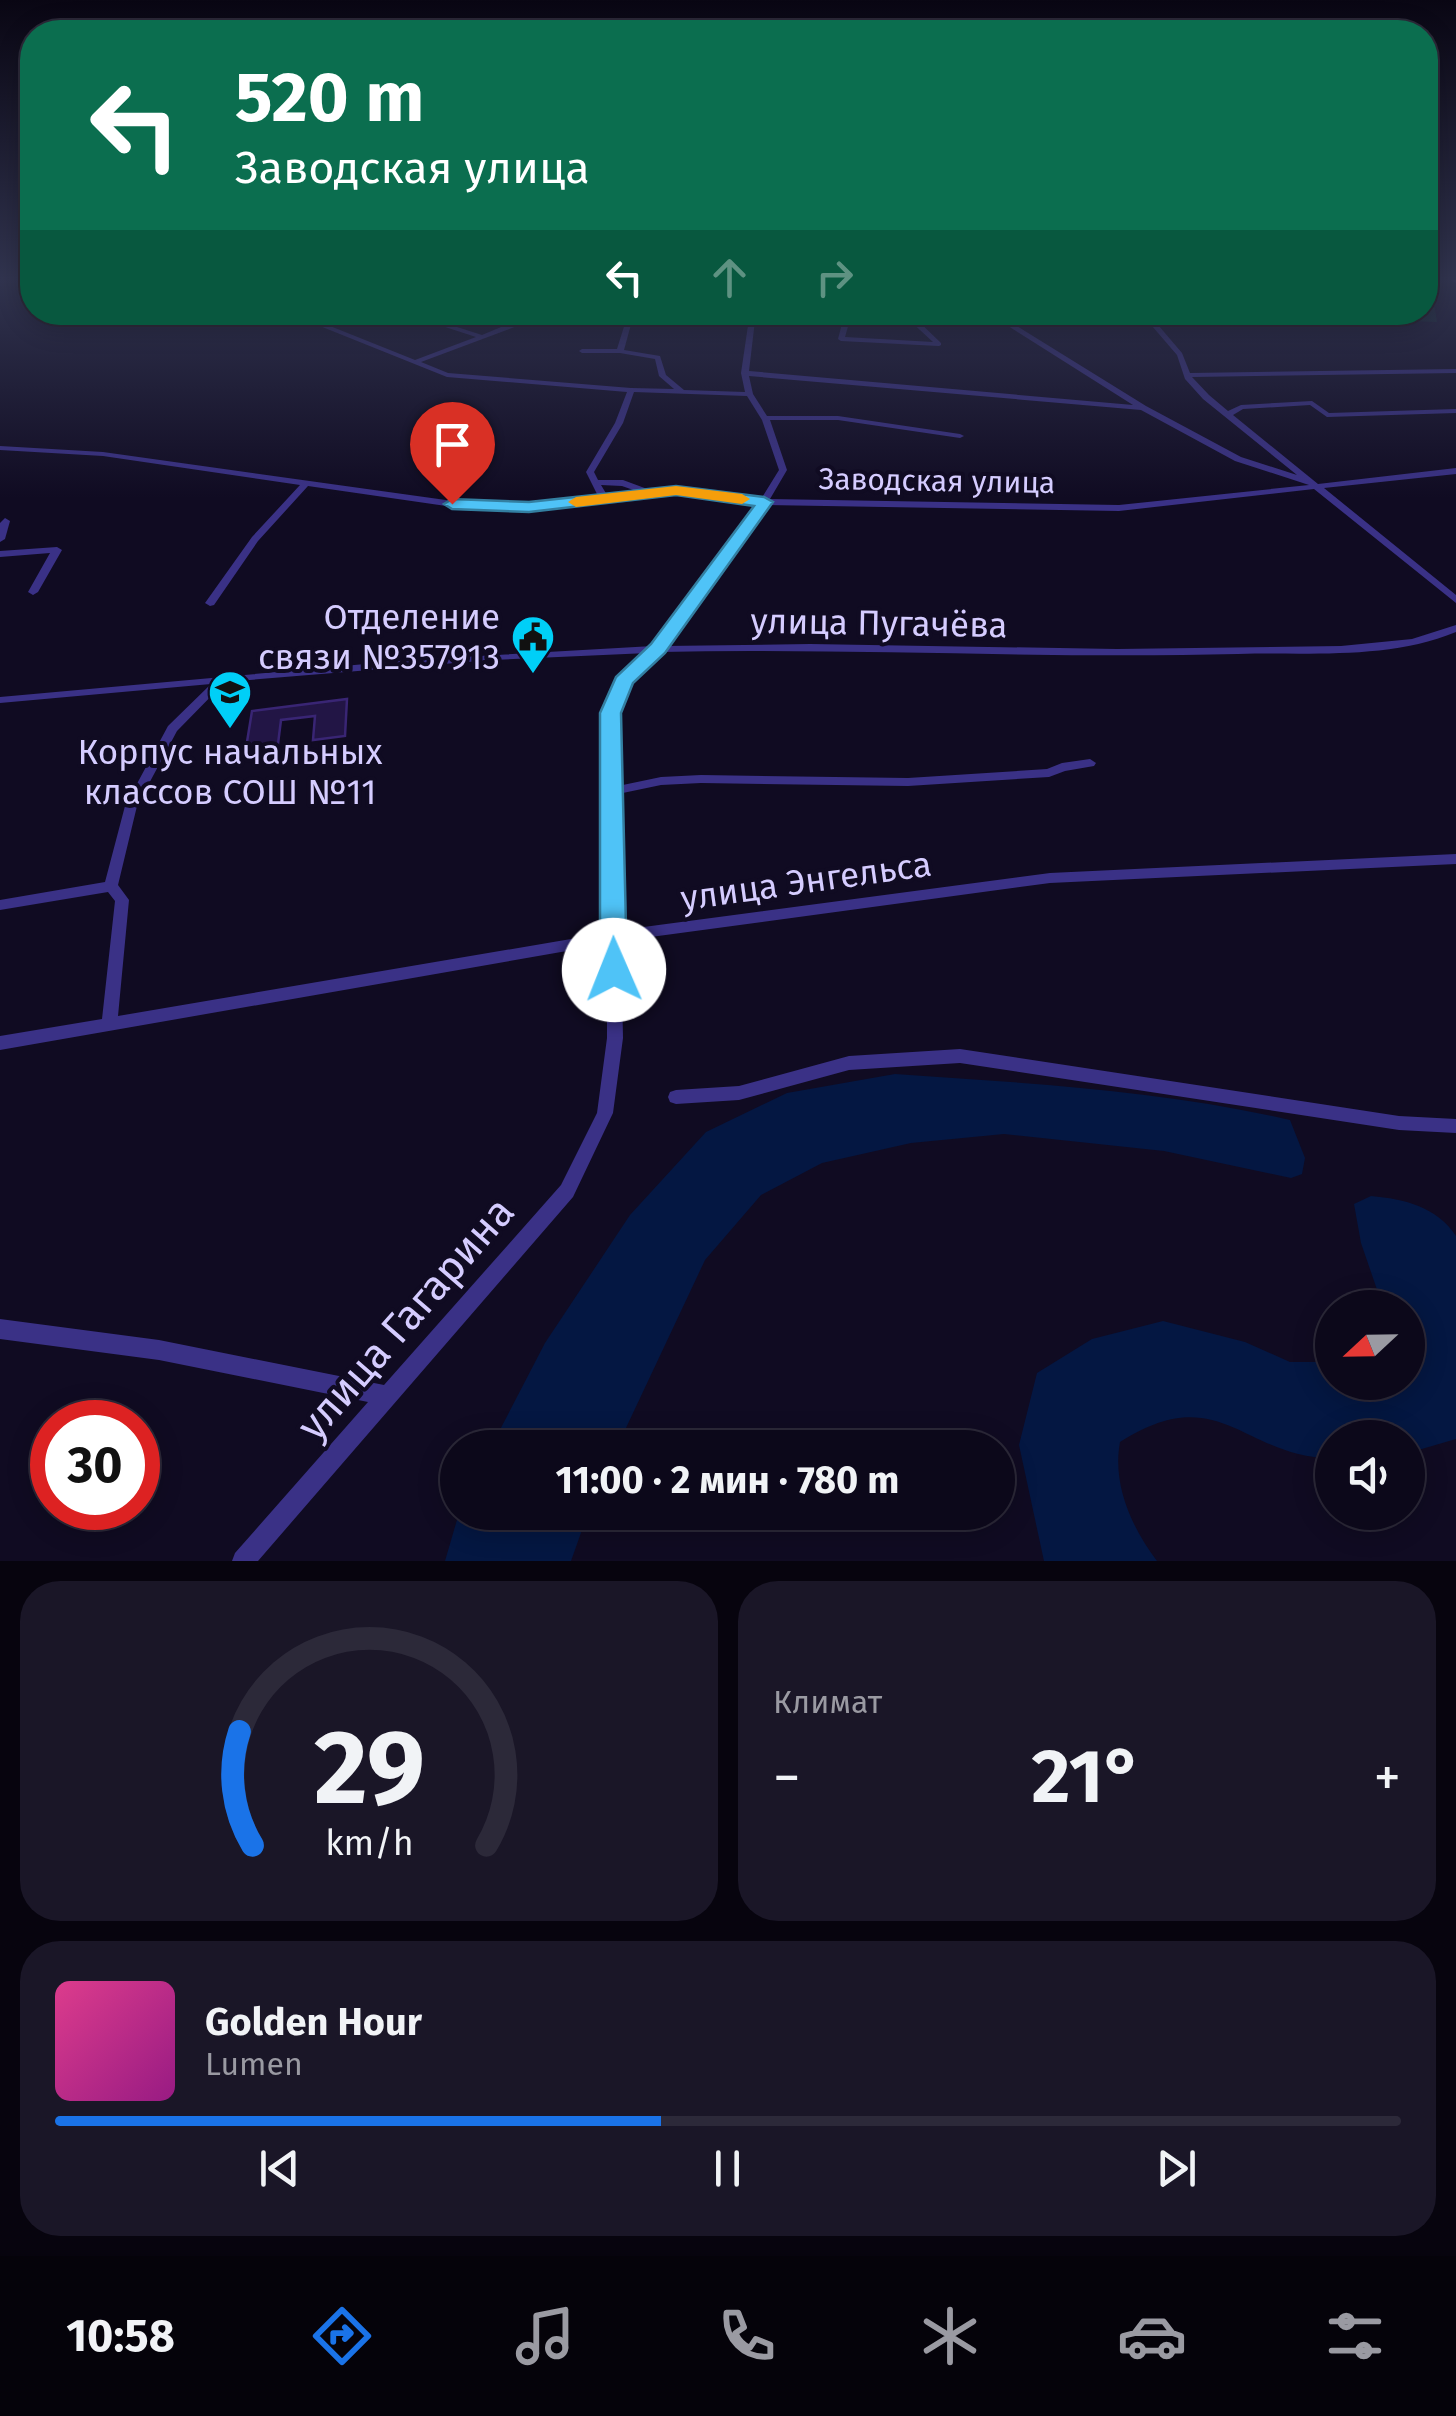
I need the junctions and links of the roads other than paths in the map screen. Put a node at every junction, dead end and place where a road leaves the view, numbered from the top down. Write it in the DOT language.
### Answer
graph roads {
  1 [pos="389,352"];
  2 [pos="442,352"];
  3 [pos="614,352"];
  4 [pos="620,352"];
  5 [pos="748,352"];
  6 [pos="1053,352"];
  7 [pos="1178,352"];
  8 [pos="415,362"];
  9 [pos="1214,368"];
  10 [pos="1456,368"];
  11 [pos="1288,370"];
  12 [pos="745,374"];
  13 [pos="1189,374"];
  14 [pos="631,390"];
  15 [pos="682,392"];
  16 [pos="749,394"];
  17 [pos="1142,408"];
  18 [pos="1456,412"];
  19 [pos="1229,414"];
  20 [pos="765,418"];
  21 [pos="960,436"];
  22 [pos="0,448"];
  23 [pos="1456,471"];
  24 [pos="594,482"];
  25 [pos="306,483"];
  26 [pos="1316,484"];
  27 [pos="653,493"];
  28 [pos="604,498"];
  29 [pos="764,502"];
  30 [pos="5,521"];
  31 [pos="0,538"];
  32 [pos="0,554"];
  33 [pos="33,592"];
  34 [pos="1456,600"];
  35 [pos="210,603"];
  36 [pos="1456,628"];
  37 [pos="658,648"];
  38 [pos="221,680"];
  39 [pos="0,700"];
  40 [pos="1090,763"];
  41 [pos="611,792"];
  42 [pos="1456,859"];
  43 [pos="111,886"];
  44 [pos="0,905"];
  45 [pos="613,937"];
  46 [pos="110,1022"];
  47 [pos="0,1043"];
  48 [pos="676,1098"];
  49 [pos="1456,1126"];
  50 [pos="0,1329"];
  51 [pos="387,1396"];
  52 [pos="243,1561"];
  1 -- 8 [label="street"];
  2 -- 8 [label="street"];
  3 -- 4 [label="street"];
  4 -- 15 [label="street"];
  5 -- 12 [label="street"];
  6 -- 17 [label="street"];
  7 -- 13 [label="street"];
  8 -- 14 [label="street"];
  9 -- 11 [label="street"];
  10 -- 11 [label="street"];
  11 -- 13 [label="street"];
  12 -- 16 [label="street"];
  12 -- 17 [label="street"];
  13 -- 19 [label="street"];
  14 -- 15 [label="street"];
  14 -- 24 [label="street"];
  15 -- 16 [label="street"];
  16 -- 20 [label="street"];
  17 -- 26 [label="street"];
  18 -- 19 [label="street"];
  19 -- 26 [label="street"];
  20 -- 21 [label="street"];
  20 -- 29 [label="street, улица Гагарина"];
  22 -- 25 [label="street, Заводская улица"];
  23 -- 26 [label="street, Заводская улица"];
  24 -- 27 [label="street"];
  24 -- 28 [label="street"];
  25 -- 28 [label="street, Заводская улица"];
  25 -- 35 [label="street"];
  26 -- 29 [label="street, Заводская улица"];
  26 -- 34 [label="street"];
  27 -- 28 [label="street, Заводская улица"];
  27 -- 29 [label="street, Заводская улица"];
  29 -- 37 [label="street, улица Гагарина"];
  30 -- 31 [label="street"];
  32 -- 33 [label="street"];
  36 -- 37 [label="street, улица Пугачёва"];
  37 -- 38 [label="street, улица Пугачёва"];
  37 -- 41 [label="street, улица Гагарина"];
  38 -- 39 [label="street, улица Пугачёва"];
  38 -- 43 [label="street"];
  40 -- 41 [label="street"];
  41 -- 45 [label="street, улица Гагарина"];
  42 -- 45 [label="street, улица Энгельса"];
  43 -- 44 [label="street"];
  43 -- 46 [label="street"];
  45 -- 46 [label="street, улица Энгельса"];
  45 -- 51 [label="street, улица Гагарина"];
  46 -- 47 [label="street, улица Энгельса"];
  48 -- 49 [label="street"];
  50 -- 51 [label="street"];
  51 -- 52 [label="street, улица Гагарина"];
}
